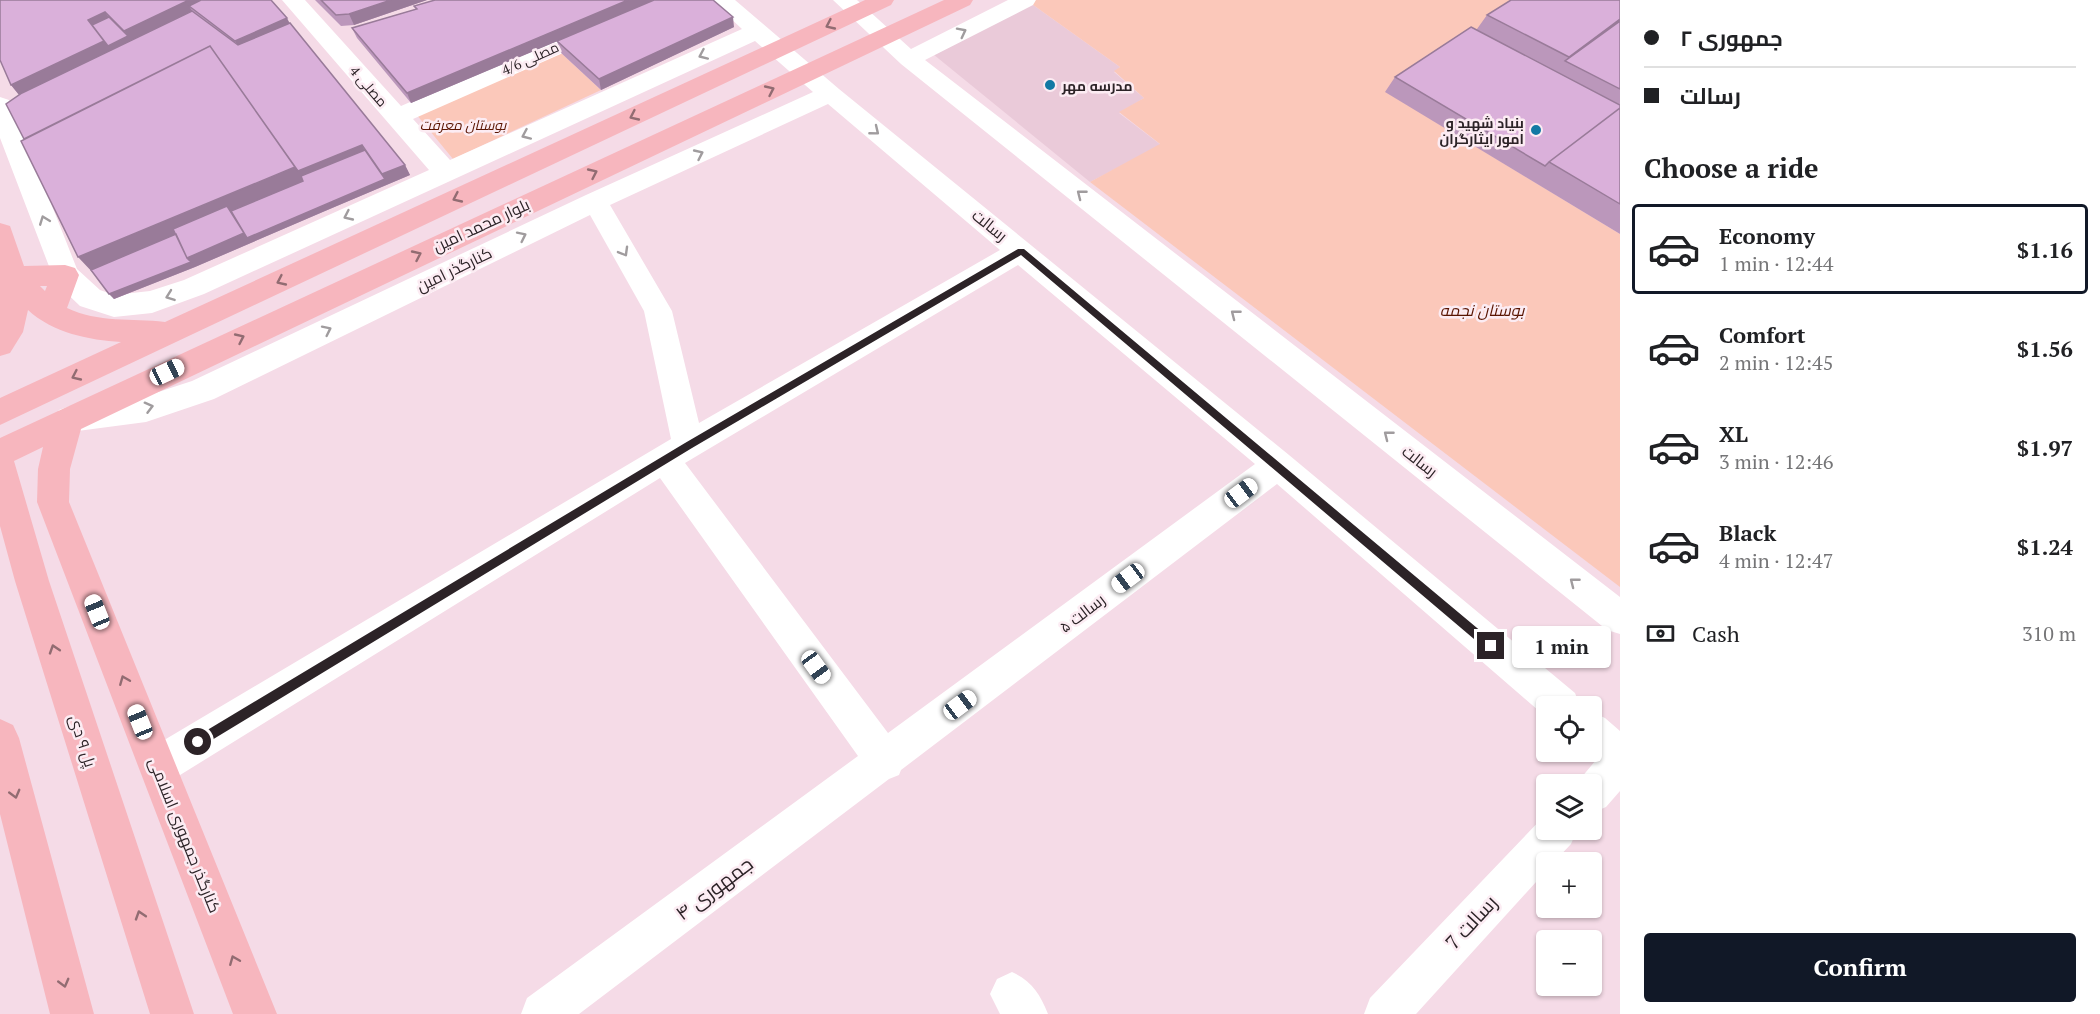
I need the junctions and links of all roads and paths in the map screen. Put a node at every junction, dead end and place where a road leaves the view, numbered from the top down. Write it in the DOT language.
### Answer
graph roads {
  1 [pos="293,0"];
  2 [pos="664,0"];
  3 [pos="722,0"];
  4 [pos="844,0"];
  5 [pos="883,0"];
  6 [pos="962,0"];
  7 [pos="1025,0"];
  8 [pos="757,32"];
  9 [pos="909,59"];
  10 [pos="830,94"];
  11 [pos="0,105"];
  12 [pos="396,117"];
  13 [pos="445,171"];
  14 [pos="595,201"];
  15 [pos="0,233"];
  16 [pos="1021,251"];
  17 [pos="65,275"];
  18 [pos="14,278"];
  19 [pos="51,312"];
  20 [pos="167,334"];
  21 [pos="0,345"];
  22 [pos="0,412"];
  23 [pos="70,419"];
  24 [pos="0,453"];
  25 [pos="676,453"];
  26 [pos="1278,465"];
  27 [pos="0,466"];
  28 [pos="0,499"];
  29 [pos="53,502"];
  30 [pos="1620,618"];
  31 [pos="1550,696"];
  32 [pos="0,738"];
  33 [pos="1602,740"];
  34 [pos="1620,756"];
  35 [pos="885,761"];
  36 [pos="1620,762"];
  37 [pos="158,766"];
  38 [pos="1602,781"];
  39 [pos="1548,840"];
  40 [pos="72,1014"];
  41 [pos="172,1014"];
  42 [pos="255,1014"];
  43 [pos="543,1014"];
  44 [pos="1386,1014"];
  1 -- 12 [label="street, مصلی 4"];
  2 -- 12 [label="street, مصلی 4/6"];
  3 -- 8 [label="street"];
  4 -- 9 [label="street, رسالت"];
  5 -- 20 [label="main road, بلوار محمد امین, one-way"];
  23 -- 6 [label="main road, بلوار محمد امین, one-way"];
  9 -- 7 [label="street, one-way"];
  8 -- 10 [label="street, رسالت"];
  8 -- 13 [label="street, one-way"];
  30 -- 9 [label="street, رسالت, one-way"];
  14 -- 10 [label="street, کنارگذر امین, one-way"];
  10 -- 16 [label="street, رسالت, one-way"];
  17 -- 11 [label="street, one-way"];
  12 -- 13 [label="street, مصلی 4"];
  13 -- 17 [label="street, one-way"];
  23 -- 14 [label="street, کنارگذر امین, one-way"];
  14 -- 25 [label="street, one-way"];
  15 -- 18 [label="main road"];
  16 -- 25 [label="street"];
  16 -- 26 [label="street, رسالت"];
  17 -- 18 [label="main road"];
  17 -- 19 [label="main road"];
  18 -- 19 [label="main road"];
  18 -- 21 [label="main road"];
  19 -- 20 [label="main road"];
  20 -- 22 [label="main road, بلوار محمد امین, one-way"];
  23 -- 24 [label="main road, بلوار محمد امین"];
  23 -- 29 [label="main road, کنارگذر جمهوری اسلامی"];
  25 -- 35 [label="street"];
  25 -- 37 [label="street"];
  26 -- 31 [label="street, رسالت"];
  26 -- 35 [label="street, رسالت ۵"];
  41 -- 27 [label="main road, پل ۹ دی, one-way"];
  28 -- 29 [label="main road"];
  37 -- 29 [label="main road, کنارگذر جمهوری اسلامی, one-way"];
  32 -- 40 [label="main road, one-way"];
  33 -- 34 [label="street"];
  35 -- 43 [label="street, جمهوری ۴"];
  36 -- 38 [label="street"];
  42 -- 37 [label="main road, کنارگذر جمهوری اسلامی, one-way"];
  39 -- 44 [label="street, رسالت 7"];
}
